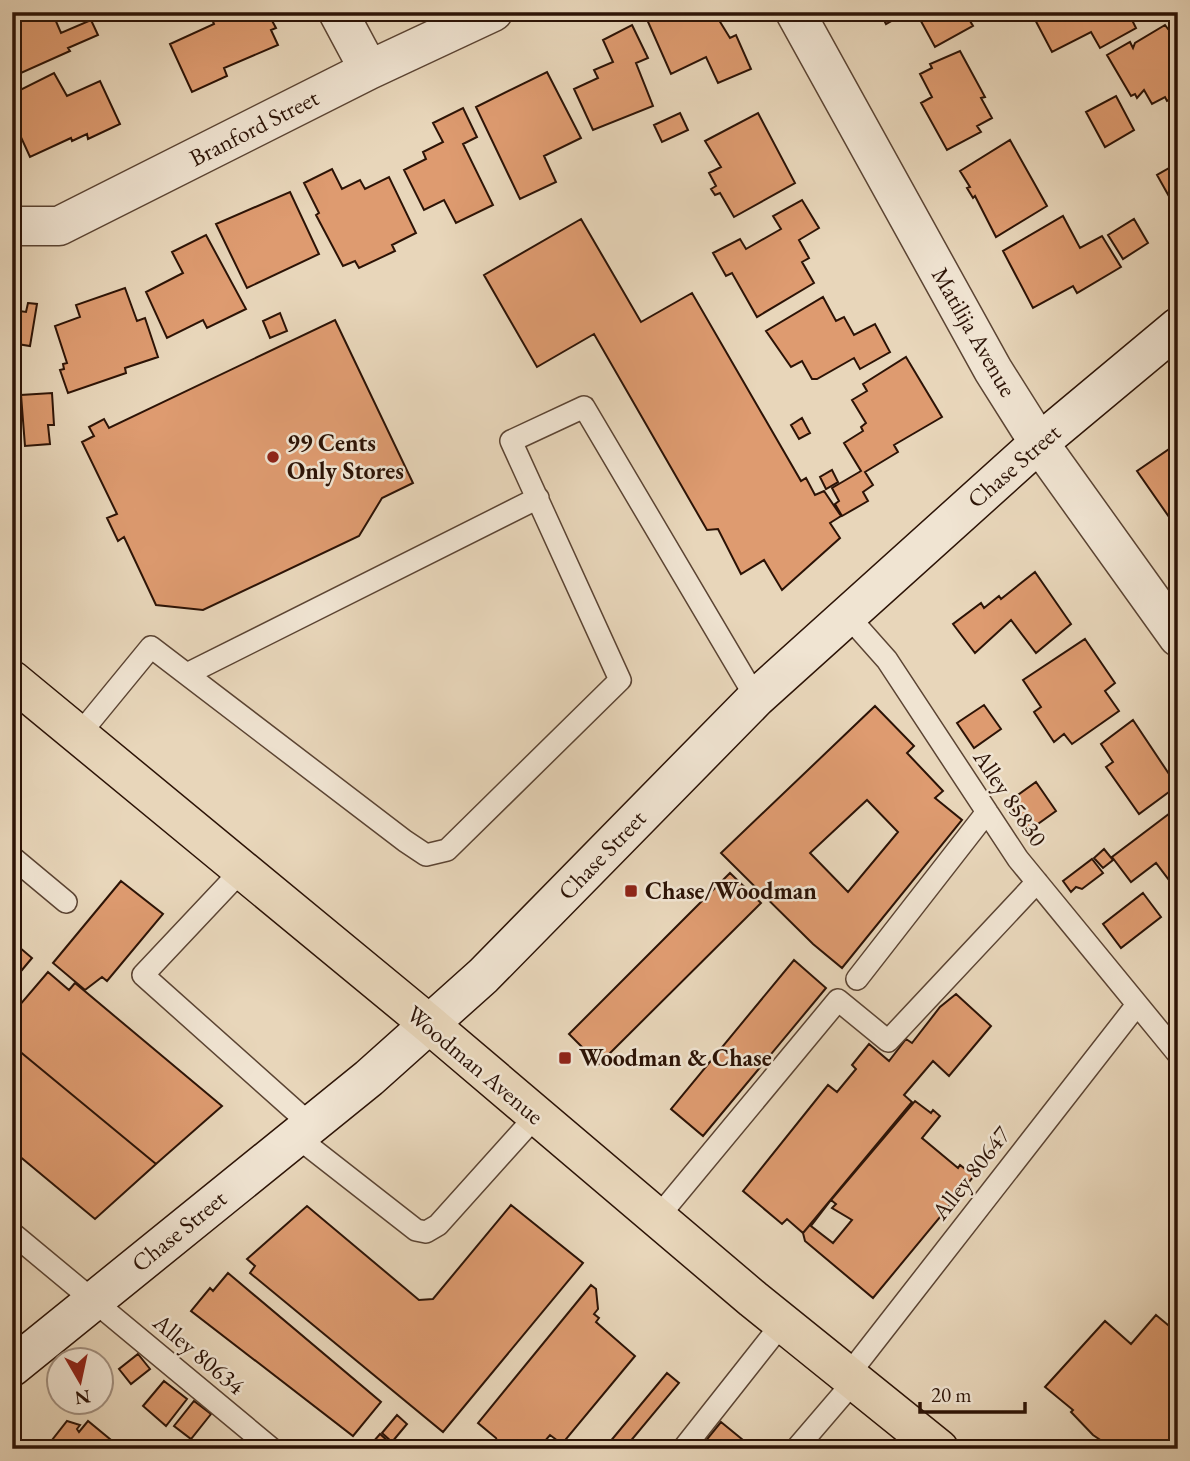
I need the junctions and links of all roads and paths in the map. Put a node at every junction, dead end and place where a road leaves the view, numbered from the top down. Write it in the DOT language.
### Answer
graph roads {
  1 [pos="338,12"];
  2 [pos="493,12"];
  3 [pos="795,12"];
  4 [pos="369,70"];
  5 [pos="12,226"];
  6 [pos="1178,327"];
  7 [pos="1039,443"];
  8 [pos="538,498"];
  9 [pos="847,614"];
  10 [pos="1178,637"];
  11 [pos="187,674"];
  12 [pos="12,680"];
  13 [pos="756,698"];
  14 [pos="79,736"];
  15 [pos="987,812"];
  16 [pos="12,857"];
  17 [pos="242,871"];
  18 [pos="1037,883"];
  19 [pos="66,902"];
  20 [pos="858,979"];
  21 [pos="1136,1006"];
  22 [pos="429,1024"];
  23 [pos="1178,1054"];
  24 [pos="536,1116"];
  25 [pos="304,1131"];
  26 [pos="657,1217"];
  27 [pos="12,1233"];
  28 [pos="92,1300"];
  29 [pos="784,1321"];
  30 [pos="12,1367"];
  31 [pos="853,1376"];
  32 [pos="272,1449"];
  33 [pos="683,1449"];
  34 [pos="796,1449"];
  35 [pos="939,1449"];
  1 -- 4 [label="street"];
  2 -- 4 [label="street, Branford Street"];
  3 -- 7 [label="street, Matilija Avenue"];
  4 -- 5 [label="street, Branford Street"];
  6 -- 7 [label="street, Chase Street"];
  7 -- 9 [label="street, Chase Street"];
  7 -- 10 [label="street, Matilija Avenue"];
  8 -- 11 [label="lane"];
  8 -- 11 [label="lane"];
  8 -- 13 [label="lane"];
  9 -- 13 [label="street, Chase Street"];
  9 -- 15 [label="lane, Alley 85830"];
  11 -- 14 [label="lane"];
  12 -- 14 [label="main road, Woodman Avenue"];
  13 -- 22 [label="street, Chase Street"];
  14 -- 17 [label="main road, Woodman Avenue"];
  15 -- 18 [label="lane, Alley 85830"];
  15 -- 20 [label="lane"];
  16 -- 19 [label="lane"];
  17 -- 22 [label="main road, Woodman Avenue"];
  17 -- 25 [label="lane"];
  18 -- 21 [label="lane, Alley 85830"];
  18 -- 26 [label="lane"];
  21 -- 23 [label="lane, Alley 85830"];
  21 -- 31 [label="lane, Alley 80647"];
  22 -- 24 [label="main road, Woodman Avenue"];
  22 -- 25 [label="street, Chase Street"];
  24 -- 25 [label="lane"];
  24 -- 26 [label="main road, Woodman Avenue"];
  25 -- 28 [label="street, Chase Street"];
  26 -- 29 [label="main road, Woodman Avenue"];
  27 -- 28 [label="lane, Alley 80634"];
  28 -- 30 [label="street, Chase Street"];
  28 -- 32 [label="lane, Alley 80634"];
  29 -- 31 [label="main road, Woodman Avenue"];
  29 -- 33 [label="lane"];
  31 -- 34 [label="lane, Alley 80647"];
  31 -- 35 [label="main road, Woodman Avenue"];
}
